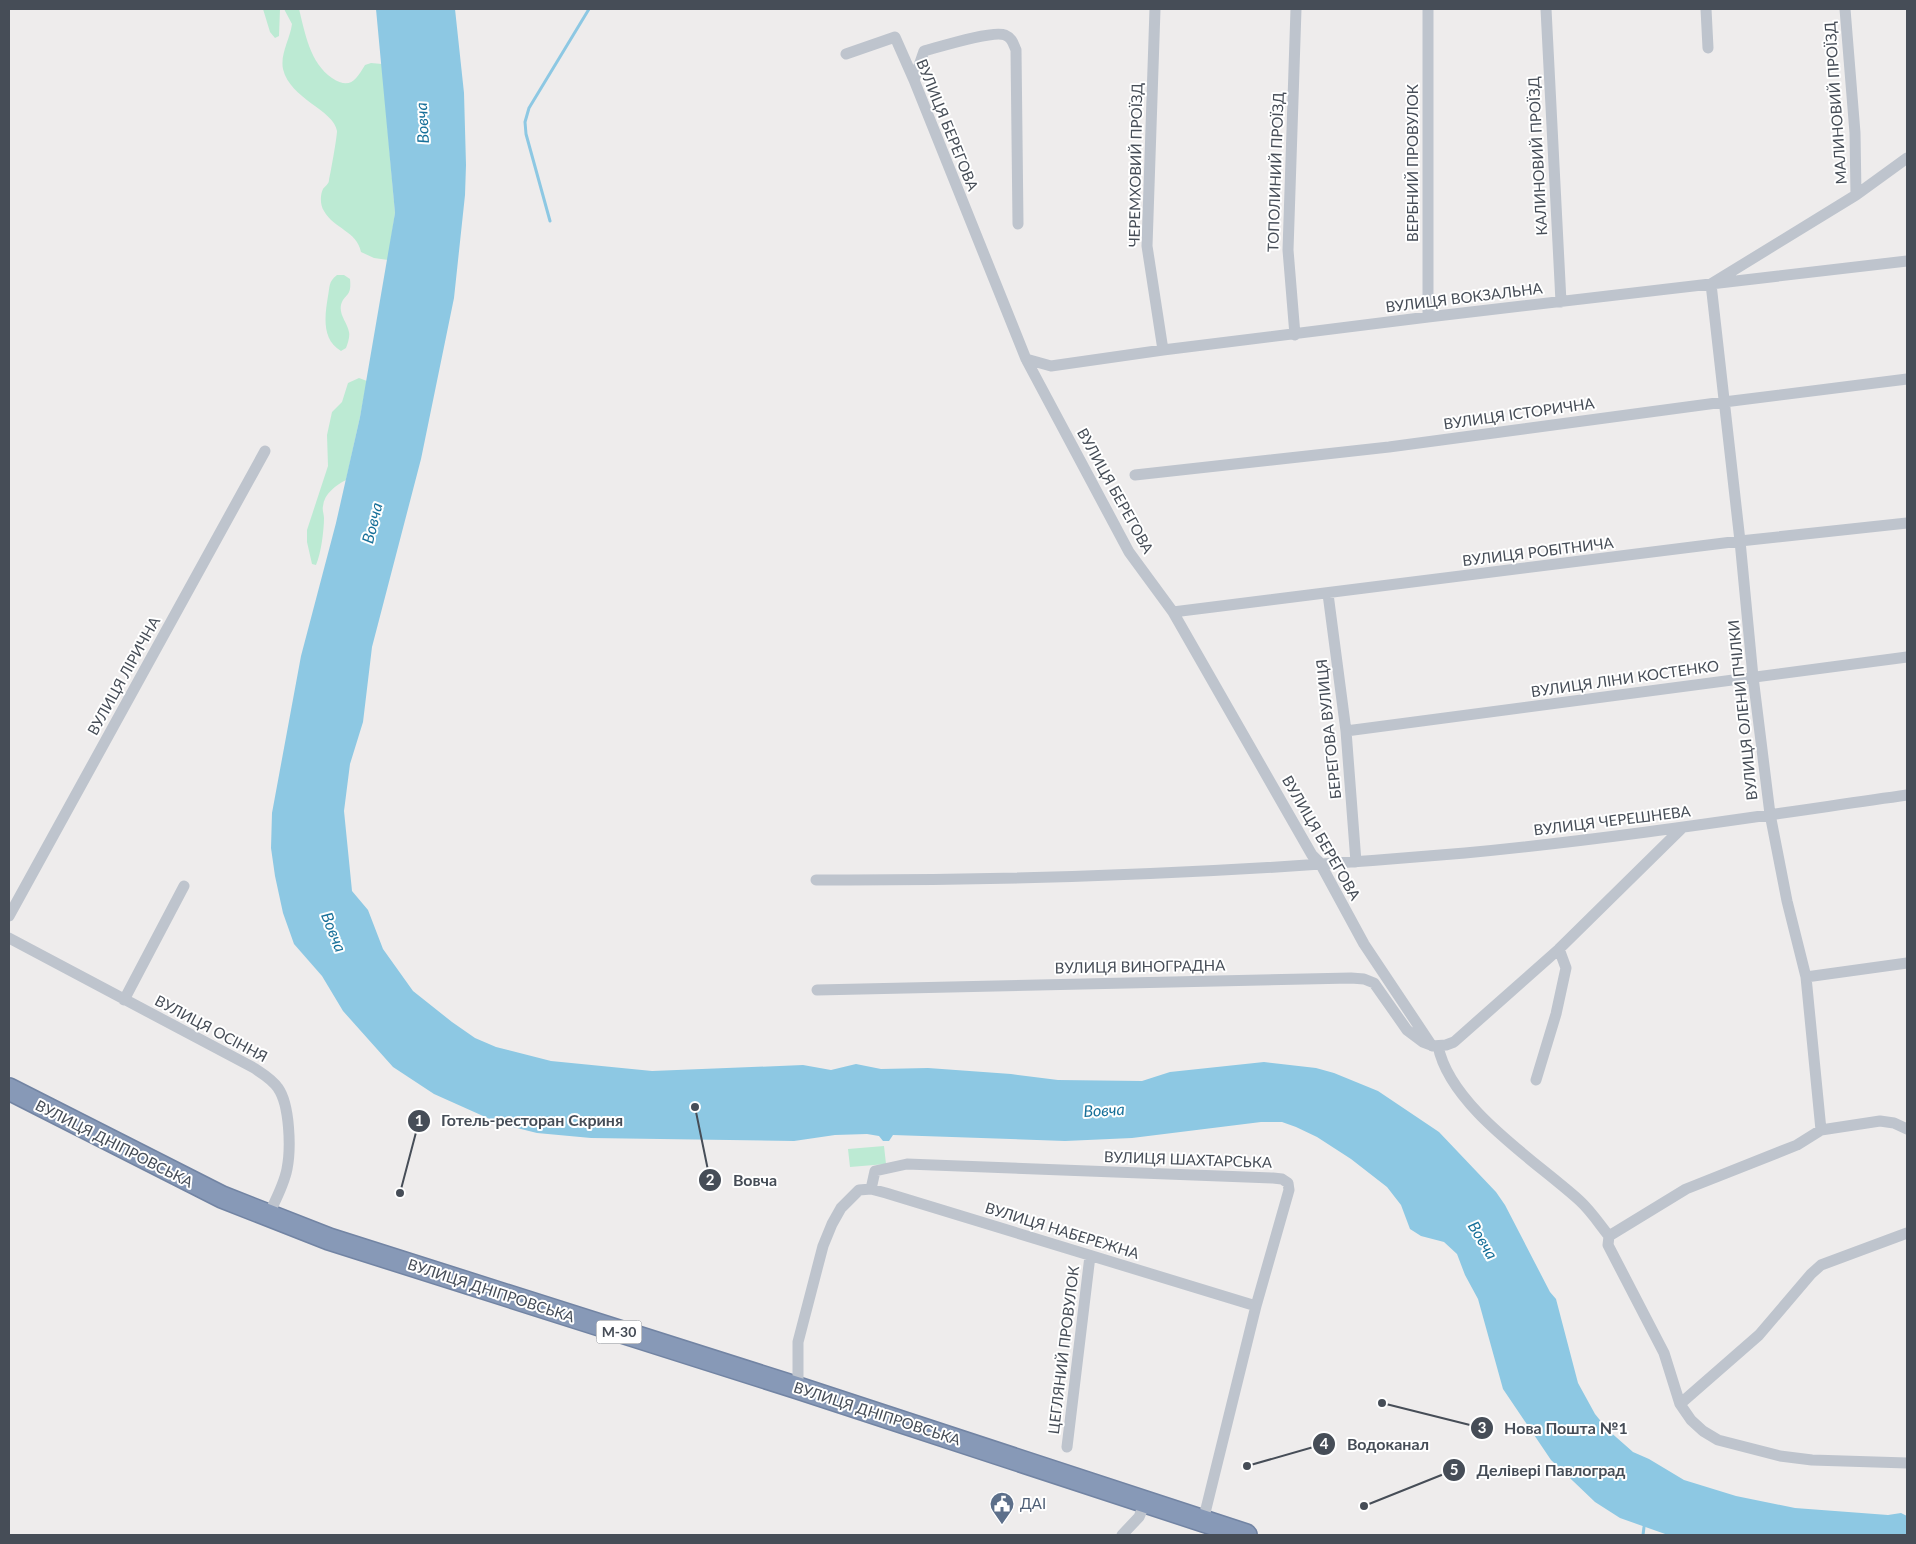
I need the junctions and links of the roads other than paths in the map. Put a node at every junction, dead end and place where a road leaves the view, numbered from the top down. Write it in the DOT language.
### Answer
graph roads {
  1 [pos="1155,9"];
  2 [pos="1296,9"];
  3 [pos="1428,9"];
  4 [pos="1546,9"];
  5 [pos="1706,9"];
  6 [pos="1845,9"];
  7 [pos="1708,48"];
  8 [pos="846,54"];
  9 [pos="914,80"];
  10 [pos="1907,158"];
  11 [pos="1856,195"];
  12 [pos="1018,224"];
  13 [pos="1907,261"];
  14 [pos="1711,284"];
  15 [pos="1561,302"];
  16 [pos="1428,317"];
  17 [pos="1295,335"];
  18 [pos="1163,350"];
  19 [pos="1026,359"];
  20 [pos="1907,379"];
  21 [pos="1724,402"];
  22 [pos="265,450"];
  23 [pos="1135,475"];
  24 [pos="1907,523"];
  25 [pos="1740,541"];
  26 [pos="1328,594"];
  27 [pos="1173,612"];
  28 [pos="1907,657"];
  29 [pos="1753,677"];
  30 [pos="1346,731"];
  31 [pos="1907,795"];
  32 [pos="1770,814"];
  33 [pos="1682,828"];
  34 [pos="1356,862"];
  35 [pos="1320,863"];
  36 [pos="816,880"];
  37 [pos="184,886"];
  38 [pos="9,916"];
  39 [pos="9,938"];
  40 [pos="1559,949"];
  41 [pos="1907,963"];
  42 [pos="1806,978"];
  43 [pos="817,990"];
  44 [pos="124,1000"];
  45 [pos="1435,1046"];
  46 [pos="1536,1080"];
  47 [pos="9,1089"];
  48 [pos="1907,1129"];
  49 [pos="1821,1130"];
  50 [pos="871,1189"];
  51 [pos="268,1216"];
  52 [pos="1907,1233"];
  53 [pos="1609,1236"];
  54 [pos="1090,1256"];
  55 [pos="1256,1306"];
  56 [pos="798,1388"];
  57 [pos="1680,1404"];
  58 [pos="1067,1447"];
  59 [pos="1907,1463"];
  60 [pos="1145,1503"];
  61 [pos="1203,1521"];
  62 [pos="1122,1535"];
  63 [pos="1243,1535"];
  1 -- 18 [label="street, ЧЕРЕМХОВИЙ ПРОЇЗД"];
  2 -- 17 [label="street, ТОПОЛИНИЙ ПРОЇЗД"];
  3 -- 16 [label="street, ВЕРБНИЙ ПРОВУЛОК"];
  4 -- 15 [label="street, КАЛИНОВИЙ ПРОЇЗД"];
  5 -- 7 [label="street"];
  6 -- 11 [label="street, МАЛИНОВИЙ ПРОЇЗД"];
  8 -- 9 [label="street, ВУЛИЦЯ БЕРЕГОВА"];
  9 -- 12 [label="street"];
  9 -- 19 [label="street, ВУЛИЦЯ БЕРЕГОВА"];
  10 -- 11 [label="street"];
  11 -- 14 [label="street"];
  13 -- 14 [label="street, ВУЛИЦЯ ВОКЗАЛЬНА"];
  14 -- 15 [label="street, ВУЛИЦЯ ВОКЗАЛЬНА"];
  14 -- 21 [label="street, ВУЛИЦЯ ОЛЕНИ ПЧІЛКИ"];
  15 -- 16 [label="street, ВУЛИЦЯ ВОКЗАЛЬНА"];
  16 -- 17 [label="street, ВУЛИЦЯ ВОКЗАЛЬНА"];
  17 -- 18 [label="street, ВУЛИЦЯ ВОКЗАЛЬНА"];
  18 -- 19 [label="street, ВУЛИЦЯ ВОКЗАЛЬНА"];
  19 -- 27 [label="street, ВУЛИЦЯ БЕРЕГОВА"];
  20 -- 21 [label="street, ВУЛИЦЯ ІСТОРИЧНА"];
  21 -- 23 [label="street, ВУЛИЦЯ ІСТОРИЧНА"];
  21 -- 25 [label="street, ВУЛИЦЯ ОЛЕНИ ПЧІЛКИ"];
  22 -- 38 [label="street, ВУЛИЦЯ ЛІРИЧНА"];
  24 -- 25 [label="street, ВУЛИЦЯ РОБІТНИЧА"];
  25 -- 26 [label="street, ВУЛИЦЯ РОБІТНИЧА"];
  25 -- 29 [label="street, ВУЛИЦЯ ОЛЕНИ ПЧІЛКИ"];
  26 -- 27 [label="street, ВУЛИЦЯ РОБІТНИЧА"];
  26 -- 30 [label="street, БЕРЕГОВА ВУЛИЦЯ"];
  27 -- 35 [label="street, ВУЛИЦЯ БЕРЕГОВА"];
  28 -- 29 [label="street, ВУЛИЦЯ ЛІНИ КОСТЕНКО"];
  29 -- 30 [label="street, ВУЛИЦЯ ЛІНИ КОСТЕНКО"];
  29 -- 32 [label="street, ВУЛИЦЯ ОЛЕНИ ПЧІЛКИ"];
  30 -- 34 [label="street, БЕРЕГОВА ВУЛИЦЯ"];
  31 -- 32 [label="street, ВУЛИЦЯ ЧЕРЕШНЕВА"];
  32 -- 33 [label="street, ВУЛИЦЯ ЧЕРЕШНЕВА"];
  32 -- 42 [label="street, ВУЛИЦЯ ОЛЕНИ ПЧІЛКИ"];
  33 -- 34 [label="street, ВУЛИЦЯ ЧЕРЕШНЕВА"];
  33 -- 40 [label="street"];
  34 -- 35 [label="street, ВУЛИЦЯ ЧЕРЕШНЕВА"];
  35 -- 36 [label="street"];
  35 -- 45 [label="street, ВУЛИЦЯ БЕРЕГОВА"];
  37 -- 44 [label="street"];
  39 -- 44 [label="street, ВУЛИЦЯ ОСІННЯ"];
  40 -- 45 [label="street"];
  40 -- 46 [label="street"];
  41 -- 42 [label="street"];
  42 -- 49 [label="street, ВУЛИЦЯ ОЛЕНИ ПЧІЛКИ"];
  43 -- 45 [label="street, ВУЛИЦЯ ВИНОГРАДНА"];
  44 -- 51 [label="street, ВУЛИЦЯ ОСІННЯ"];
  45 -- 53 [label="street, ВУЛИЦЯ БЕРЕГОВА"];
  47 -- 51 [label="highway, ВУЛИЦЯ ДНІПРОВСЬКА / М-30"];
  48 -- 49 [label="street"];
  49 -- 53 [label="street"];
  50 -- 54 [label="street, ВУЛИЦЯ НАБЕРЕЖНА"];
  50 -- 55 [label="street, ВУЛИЦЯ ШАХТАРСЬКА"];
  50 -- 56 [label="street, ВУЛИЦЯ НАБЕРЕЖНА"];
  51 -- 56 [label="highway, ВУЛИЦЯ ДНІПРОВСЬКА / М-30"];
  52 -- 57 [label="street"];
  53 -- 57 [label="street"];
  54 -- 55 [label="street, ВУЛИЦЯ НАБЕРЕЖНА"];
  54 -- 58 [label="street, ЦЕГЛЯНИЙ ПРОВУЛОК"];
  55 -- 61 [label="street, ВУЛИЦЯ ШАХТАРСЬКА"];
  56 -- 60 [label="highway, ВУЛИЦЯ ДНІПРОВСЬКА / М-30"];
  57 -- 59 [label="street"];
  60 -- 61 [label="highway, ВУЛИЦЯ ДНІПРОВСЬКА / М-30"];
  60 -- 62 [label="street"];
  61 -- 63 [label="highway, ВУЛИЦЯ ДНІПРОВСЬКА / М-30"];
}
